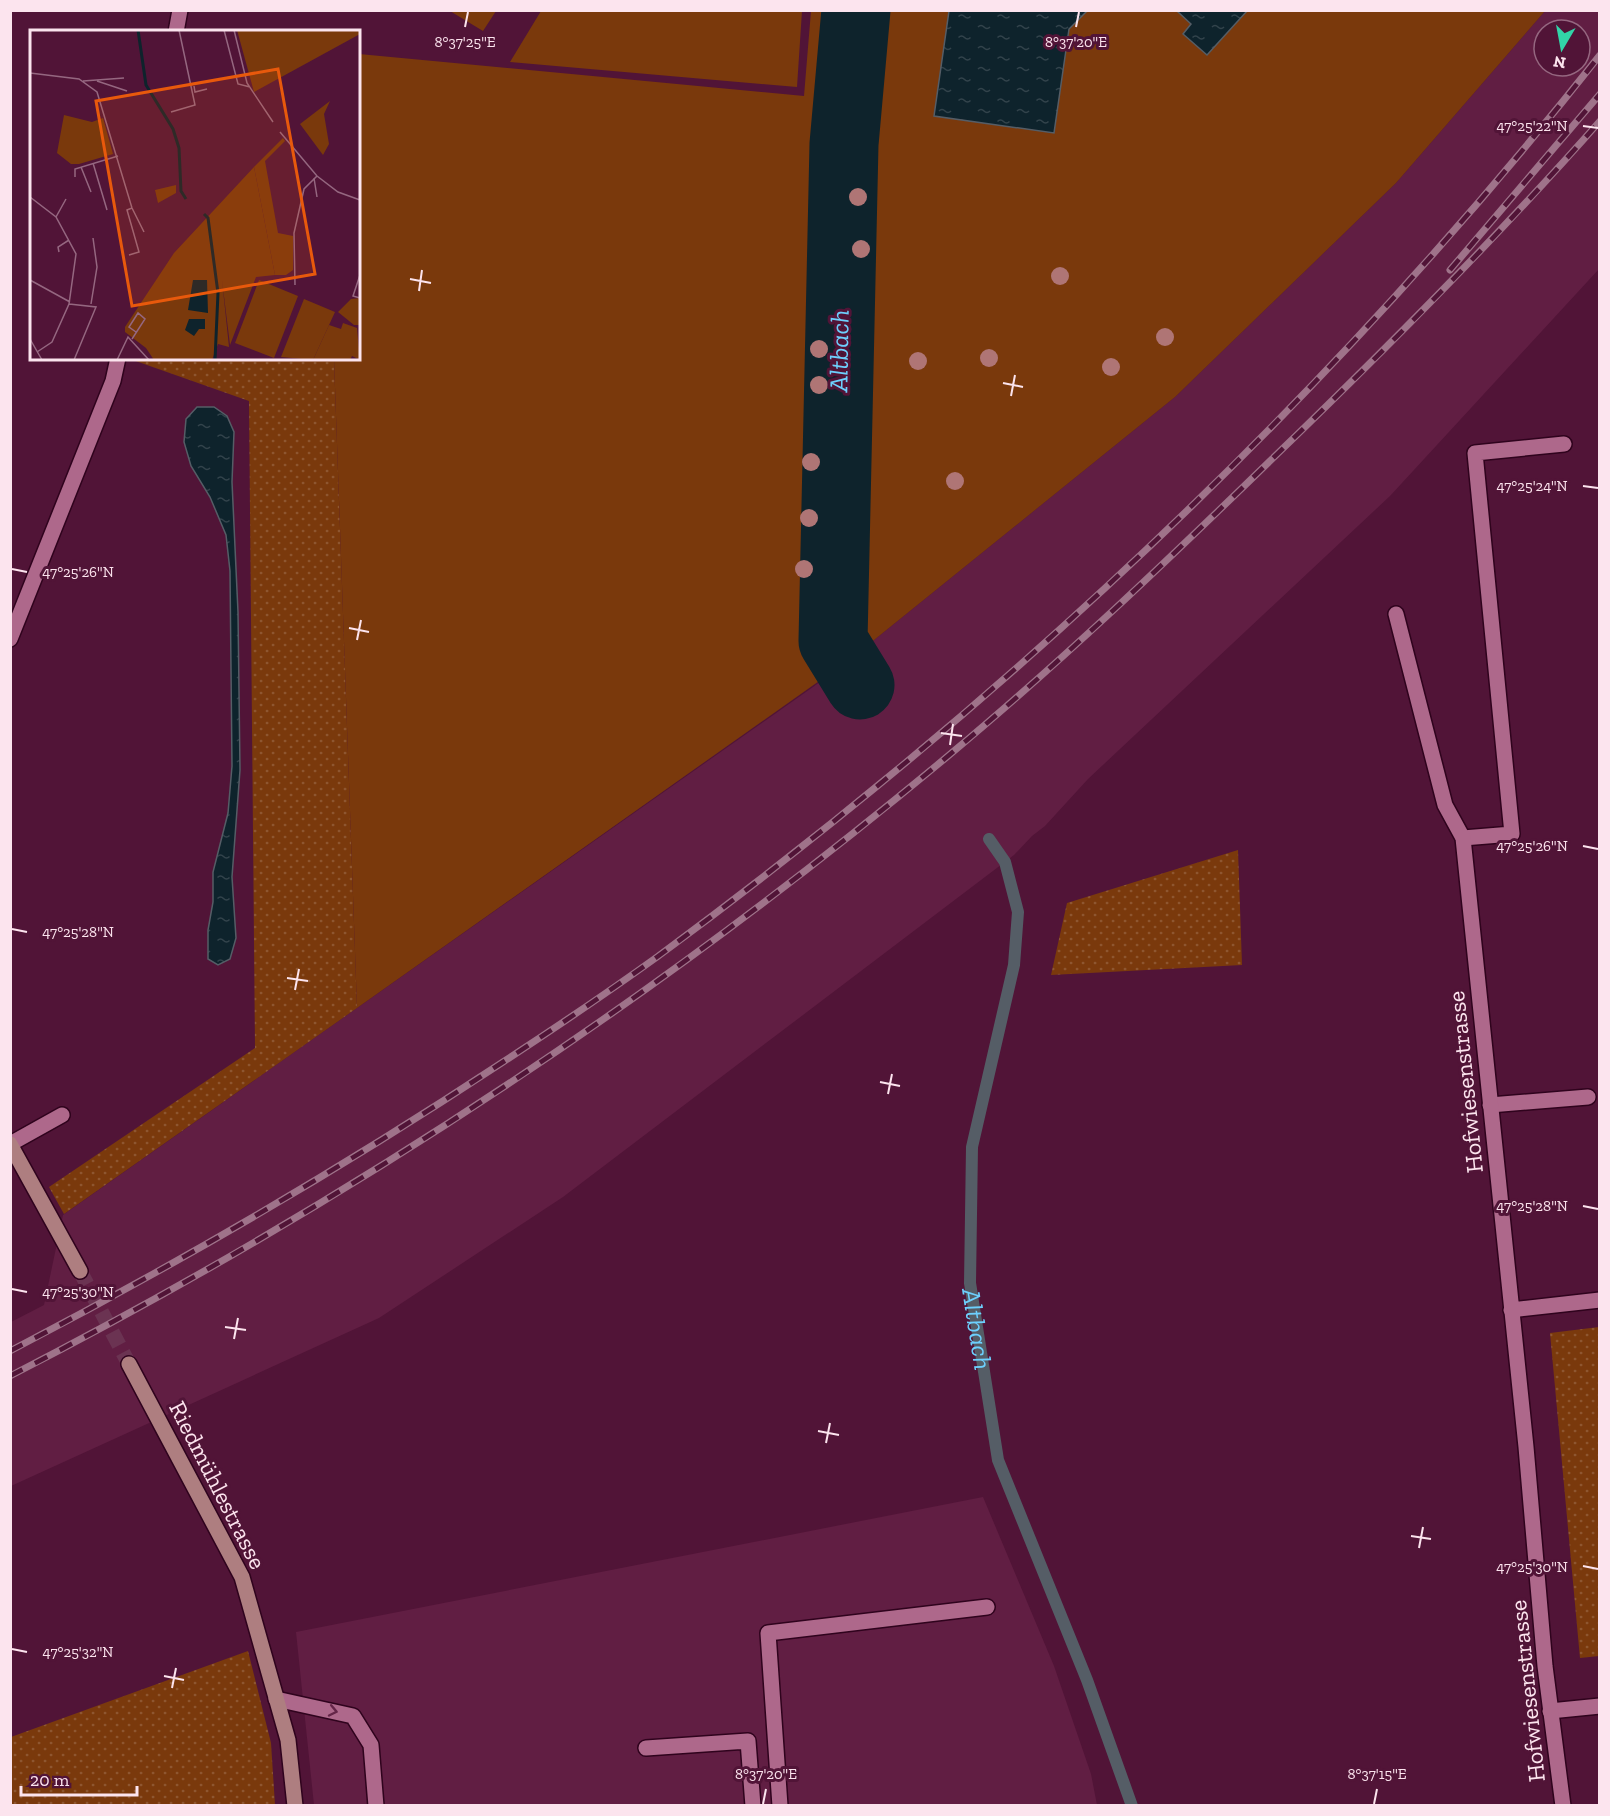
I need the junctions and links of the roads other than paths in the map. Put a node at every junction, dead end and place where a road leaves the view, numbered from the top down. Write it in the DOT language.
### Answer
graph roads {
  1 [pos="180,10"];
  2 [pos="176,30"];
  3 [pos="118,360"];
  4 [pos="1564,444"];
  5 [pos="1396,614"];
  6 [pos="10,639"];
  7 [pos="1463,838"];
  8 [pos="1588,1096"];
  9 [pos="1490,1105"];
  10 [pos="62,1115"];
  11 [pos="10,1144"];
  12 [pos="80,1271"];
  13 [pos="1599,1300"];
  14 [pos="1510,1310"];
  15 [pos="129,1364"];
  16 [pos="987,1607"];
  17 [pos="276,1699"];
  18 [pos="1599,1706"];
  19 [pos="1550,1712"];
  20 [pos="646,1748"];
  21 [pos="294,1806"];
  22 [pos="376,1806"];
  23 [pos="753,1806"];
  24 [pos="780,1806"];
  25 [pos="1563,1806"];
  1 -- 2 [label="street"];
  3 -- 6 [label="street"];
  4 -- 7 [label="street"];
  5 -- 7 [label="street, Hofwiesenstrasse"];
  7 -- 9 [label="street, Hofwiesenstrasse"];
  8 -- 9 [label="street"];
  9 -- 14 [label="street, Hofwiesenstrasse"];
  10 -- 11 [label="street"];
  11 -- 12 [label="street"];
  13 -- 14 [label="street"];
  14 -- 19 [label="street, Hofwiesenstrasse"];
  15 -- 17 [label="street, Riedmühlestrasse"];
  16 -- 24 [label="street"];
  17 -- 21 [label="street, Riedmühlestrasse"];
  17 -- 22 [label="street, one-way"];
  18 -- 19 [label="street"];
  19 -- 25 [label="street, Hofwiesenstrasse"];
  20 -- 23 [label="street"];
}
